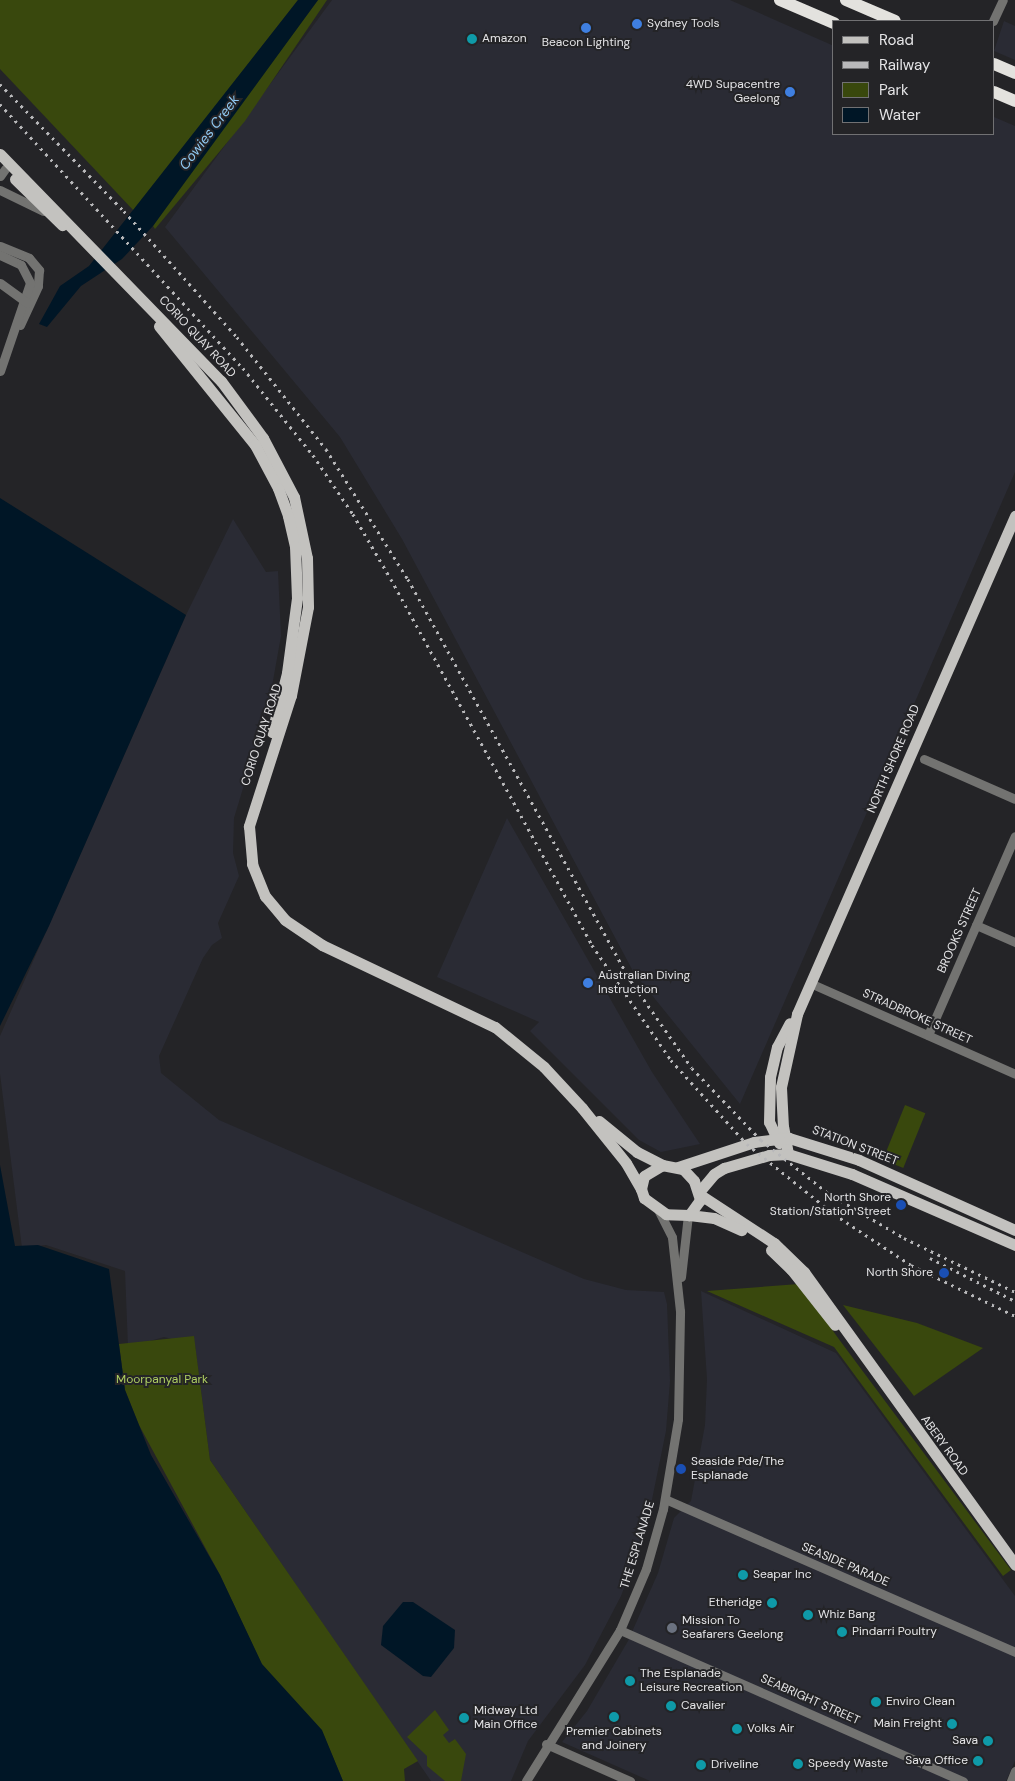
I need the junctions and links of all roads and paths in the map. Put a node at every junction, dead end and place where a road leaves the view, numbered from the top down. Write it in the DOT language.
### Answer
graph roads {
  1 [pos="780,0"];
  2 [pos="846,0"];
  3 [pos="1003,0"];
  4 [pos="893,20"];
  5 [pos="994,20"];
  6 [pos="832,22"];
  7 [pos="995,64"];
  8 [pos="1015,73"];
  9 [pos="995,92"];
  10 [pos="1015,101"];
  11 [pos="3,164"];
  12 [pos="0,190"];
  13 [pos="48,214"];
  14 [pos="0,246"];
  15 [pos="89,247"];
  16 [pos="0,255"];
  17 [pos="0,283"];
  18 [pos="27,303"];
  19 [pos="0,371"];
  20 [pos="1015,516"];
  21 [pos="924,758"];
  22 [pos="1015,799"];
  23 [pos="1015,836"];
  24 [pos="976,925"];
  25 [pos="1015,942"];
  26 [pos="810,983"];
  27 [pos="928,1035"];
  28 [pos="1015,1074"];
  29 [pos="582,1108"];
  30 [pos="780,1137"];
  31 [pos="788,1154"];
  32 [pos="663,1165"];
  33 [pos="678,1167"];
  34 [pos="641,1189"];
  35 [pos="699,1193"];
  36 [pos="658,1210"];
  37 [pos="689,1215"];
  38 [pos="1015,1230"];
  39 [pos="1015,1245"];
  40 [pos="679,1287"];
  41 [pos="852,1343"];
  42 [pos="665,1500"];
  43 [pos="1015,1565"];
  44 [pos="620,1630"];
  45 [pos="1015,1652"];
  46 [pos="546,1744"];
  47 [pos="1015,1771"];
  48 [pos="526,1781"];
  49 [pos="630,1781"];
  50 [pos="963,1781"];
  51 [pos="1011,1781"];
  1 -- 6 [label="highway"];
  2 -- 4 [label="highway"];
  3 -- 5 [label="street"];
  7 -- 8 [label="highway"];
  9 -- 10 [label="highway"];
  11 -- 13 [label="main road, CORIO QUAY ROAD"];
  11 -- 15 [label="main road, CORIO QUAY ROAD"];
  12 -- 13 [label="street"];
  13 -- 15 [label="main road, CORIO QUAY ROAD"];
  14 -- 18 [label="street"];
  15 -- 29 [label="main road, CORIO QUAY ROAD"];
  16 -- 18 [label="street"];
  17 -- 18 [label="street"];
  18 -- 19 [label="street"];
  20 -- 26 [label="main road, NORTH SHORE ROAD"];
  21 -- 22 [label="street"];
  23 -- 24 [label="street, BROOKS STREET"];
  24 -- 25 [label="street"];
  24 -- 27 [label="street, BROOKS STREET"];
  26 -- 27 [label="street, STRADBROKE STREET"];
  26 -- 30 [label="main road, NORTH SHORE ROAD"];
  27 -- 28 [label="street, STRADBROKE STREET"];
  29 -- 32 [label="main road, CORIO QUAY ROAD"];
  29 -- 34 [label="main road, CORIO QUAY ROAD"];
  30 -- 31 [label="main road, NORTH SHORE ROAD"];
  30 -- 33 [label="main road"];
  30 -- 38 [label="main road, STATION STREET"];
  31 -- 35 [label="main road"];
  31 -- 39 [label="main road"];
  32 -- 33 [label="main road"];
  32 -- 34 [label="main road"];
  33 -- 35 [label="main road"];
  34 -- 36 [label="main road"];
  35 -- 37 [label="main road"];
  35 -- 41 [label="main road, ABERY ROAD"];
  36 -- 37 [label="main road"];
  36 -- 40 [label="street, THE ESPLANADE"];
  37 -- 40 [label="street, THE ESPLANADE"];
  37 -- 41 [label="main road, ABERY ROAD"];
  40 -- 42 [label="street, THE ESPLANADE"];
  41 -- 43 [label="main road, ABERY ROAD"];
  42 -- 44 [label="street, THE ESPLANADE"];
  42 -- 45 [label="street, SEASIDE PARADE"];
  44 -- 46 [label="street, THE ESPLANADE"];
  44 -- 50 [label="street, SEABRIGHT STREET"];
  46 -- 48 [label="street, THE ESPLANADE"];
  46 -- 49 [label="street"];
  47 -- 51 [label="street"];
}
